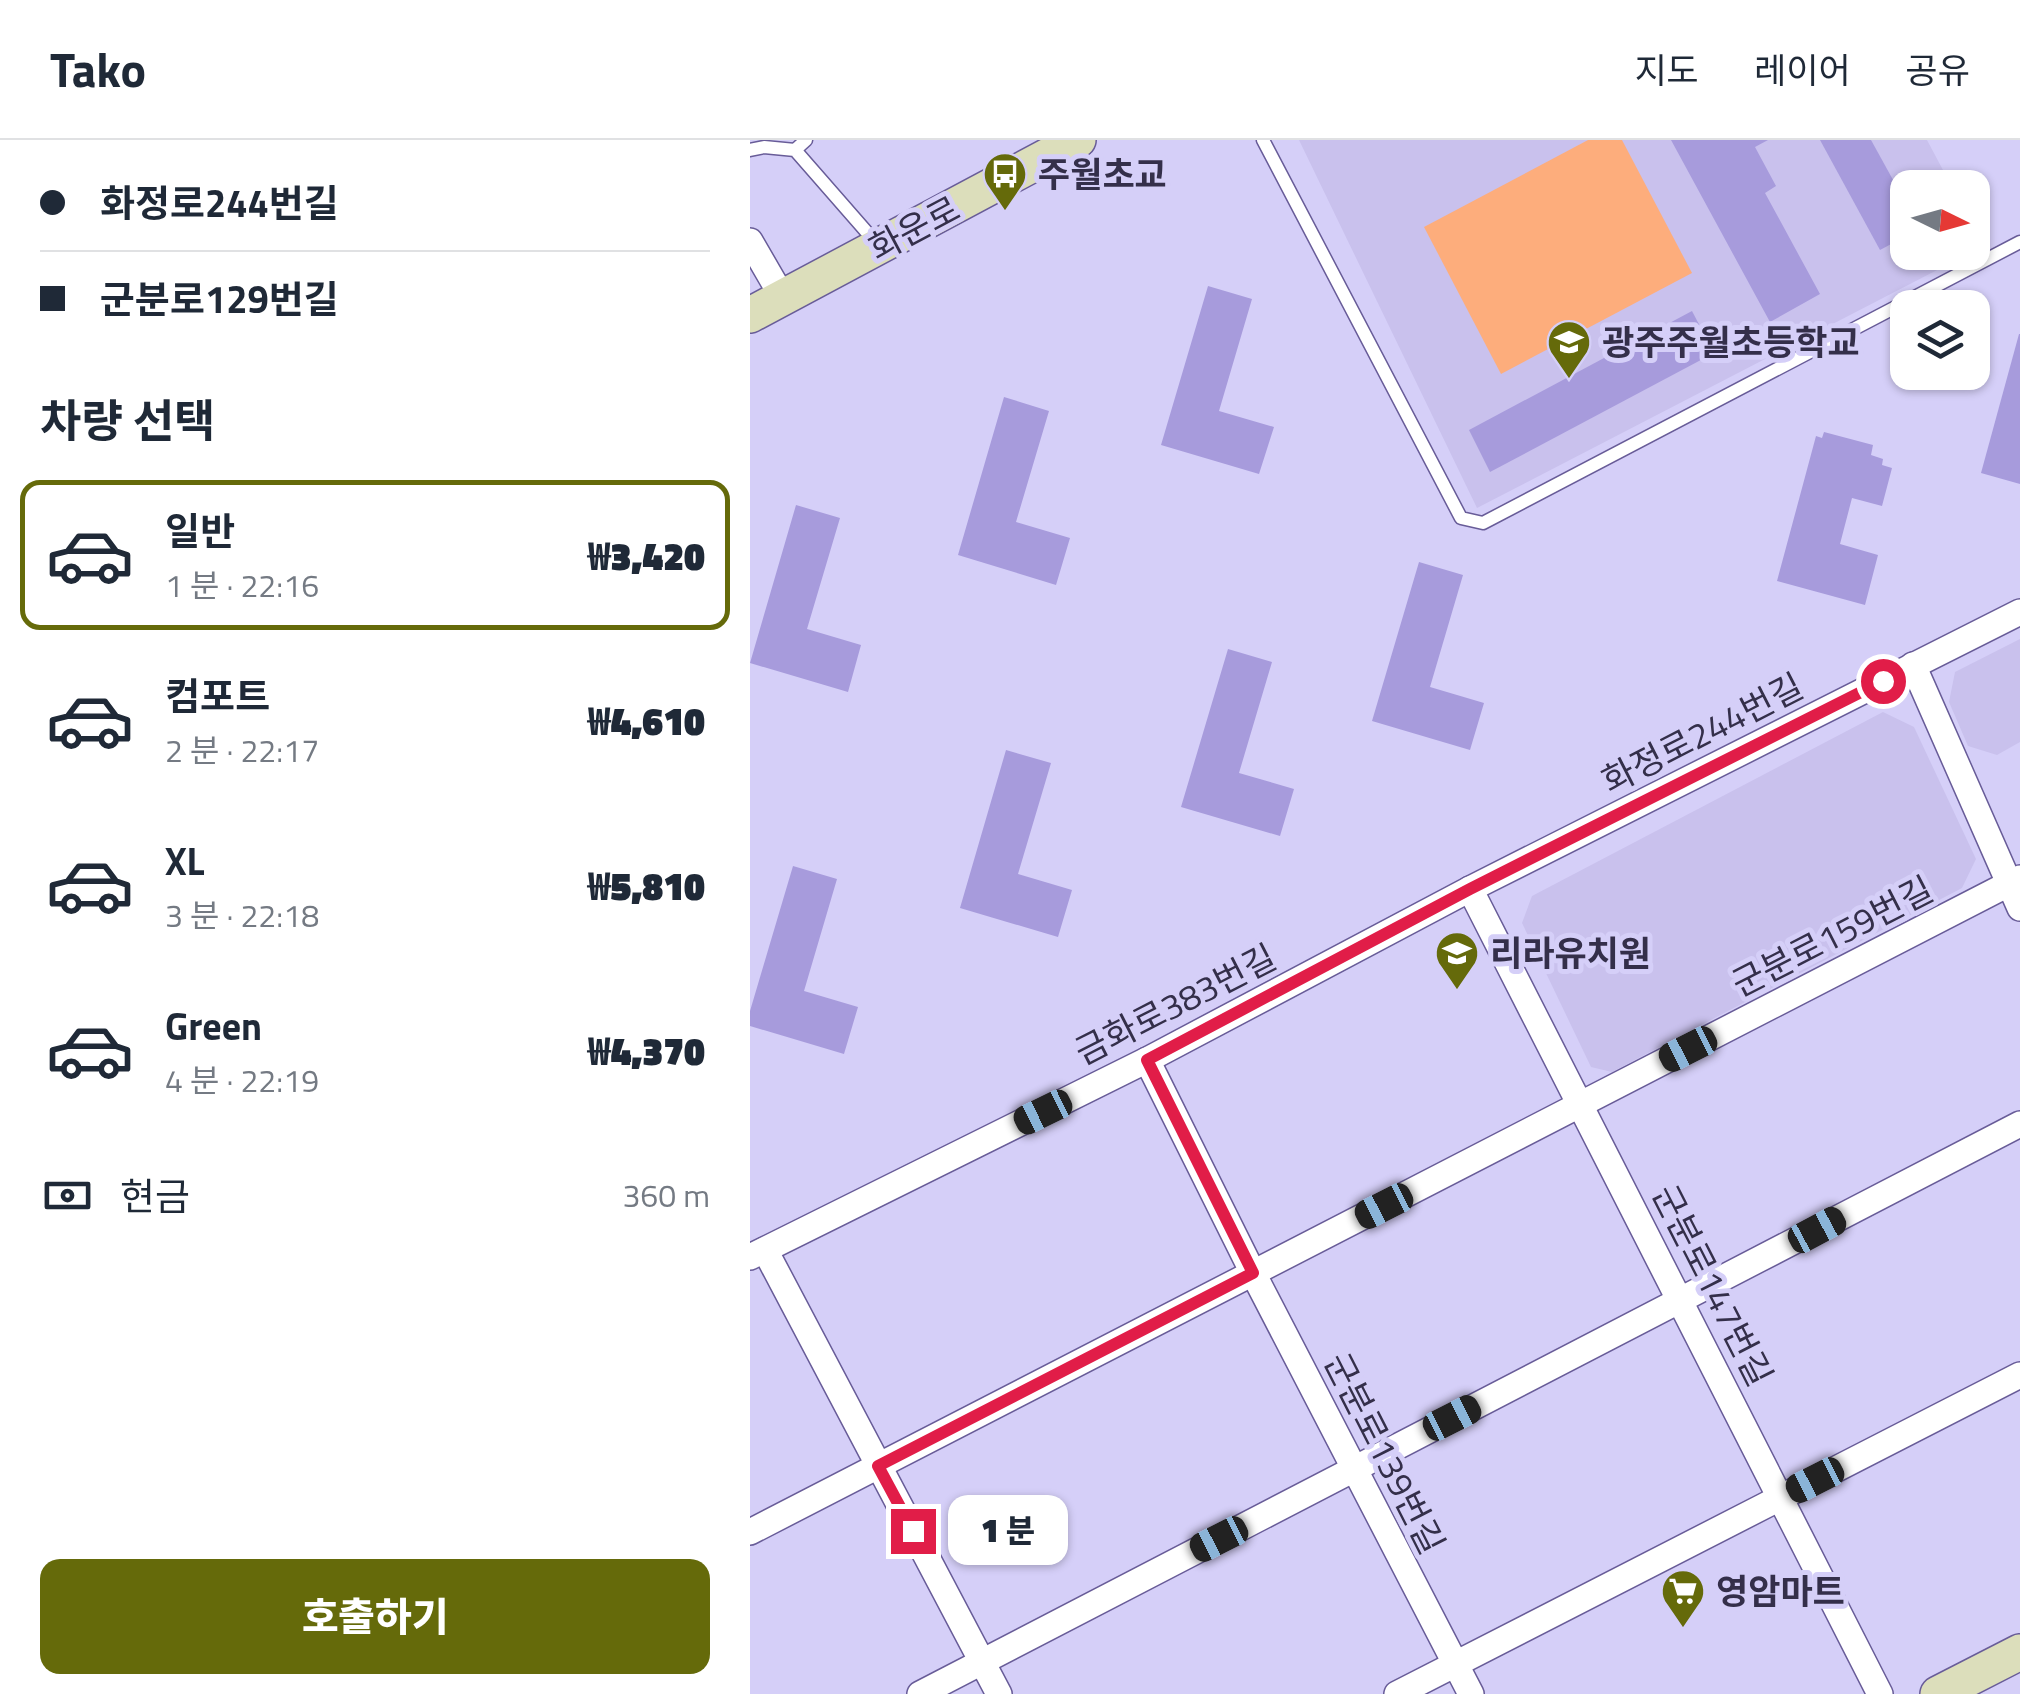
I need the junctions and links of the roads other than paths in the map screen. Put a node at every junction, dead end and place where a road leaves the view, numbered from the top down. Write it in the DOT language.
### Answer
graph roads {
  1 [pos="806,140"];
  2 [pos="1078,140"];
  3 [pos="1263,140"];
  4 [pos="750,150"];
  5 [pos="794,150"];
  6 [pos="750,241"];
  7 [pos="2020,242"];
  8 [pos="880,247"];
  9 [pos="783,298"];
  10 [pos="750,315"];
  11 [pos="2020,612"];
  12 [pos="1913,666"];
  13 [pos="2014,881"];
  14 [pos="1470,889"];
  15 [pos="2020,908"];
  16 [pos="1147,1060"];
  17 [pos="1582,1104"];
  18 [pos="2020,1124"];
  19 [pos="758,1254"];
  20 [pos="1253,1273"];
  21 [pos="1681,1300"];
  22 [pos="2020,1376"];
  23 [pos="878,1466"];
  24 [pos="1354,1469"];
  25 [pos="1781,1498"];
  26 [pos="750,1532"];
  27 [pos="2020,1652"];
  28 [pos="982,1662"];
  29 [pos="1455,1664"];
  30 [pos="920,1694"];
  31 [pos="999,1694"];
  32 [pos="1398,1694"];
  33 [pos="1470,1694"];
  34 [pos="1880,1694"];
  35 [pos="1938,1694"];
  1 -- 5 [label="lane"];
  2 -- 8 [label="street, 화운로"];
  3 -- 7 [label="lane"];
  4 -- 5 [label="lane"];
  5 -- 8 [label="lane"];
  6 -- 9 [label="street"];
  8 -- 9 [label="street, 화운로"];
  9 -- 10 [label="street, 화운로"];
  11 -- 12 [label="street, 화정로244번길"];
  12 -- 13 [label="street"];
  12 -- 14 [label="street, 화정로244번길"];
  13 -- 15 [label="street"];
  13 -- 17 [label="street, 군분로159번길"];
  14 -- 16 [label="street, 금화로383번길"];
  14 -- 17 [label="street, 군분로147번길"];
  16 -- 19 [label="street, 금화로383번길"];
  16 -- 20 [label="street, 군분로139번길"];
  17 -- 20 [label="street"];
  17 -- 21 [label="street, 군분로147번길"];
  18 -- 21 [label="street"];
  19 -- 23 [label="street"];
  20 -- 23 [label="street"];
  20 -- 24 [label="street, 군분로139번길"];
  21 -- 24 [label="street"];
  21 -- 25 [label="street, 군분로147번길"];
  22 -- 25 [label="street"];
  23 -- 26 [label="street"];
  23 -- 28 [label="street"];
  24 -- 28 [label="street"];
  24 -- 29 [label="street, 군분로139번길"];
  25 -- 29 [label="street"];
  25 -- 34 [label="street, 군분로147번길"];
  27 -- 35 [label="street"];
  28 -- 30 [label="street"];
  28 -- 31 [label="street"];
  29 -- 32 [label="street"];
  29 -- 33 [label="street, 군분로139번길"];
}
